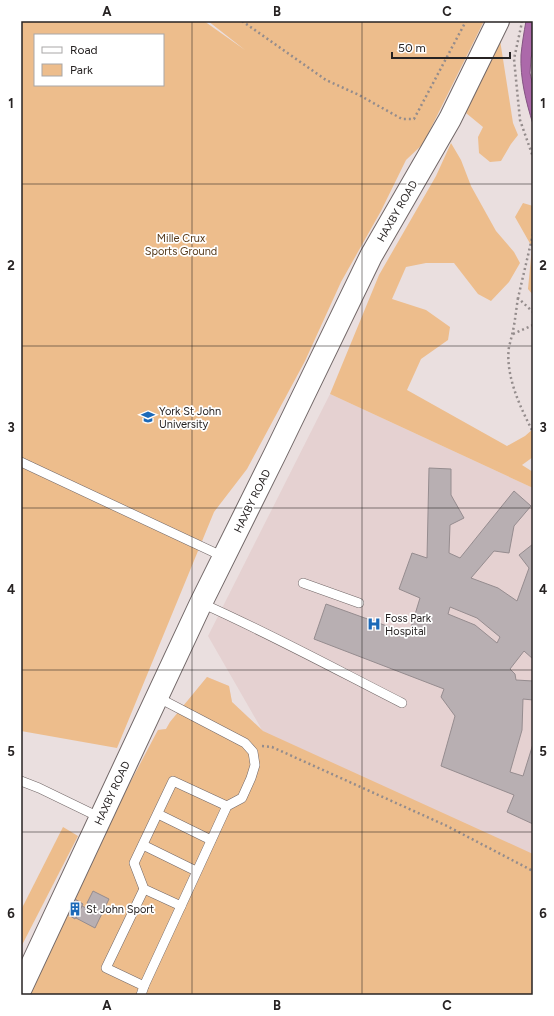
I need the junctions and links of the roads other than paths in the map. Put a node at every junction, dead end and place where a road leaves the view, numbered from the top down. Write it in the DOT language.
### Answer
graph roads {
  1 [pos="498,21"];
  2 [pos="21,462"];
  3 [pos="224,557"];
  4 [pos="304,583"];
  5 [pos="201,603"];
  6 [pos="359,603"];
  7 [pos="157,697"];
  8 [pos="402,703"];
  9 [pos="21,781"];
  10 [pos="228,806"];
  11 [pos="158,814"];
  12 [pos="101,818"];
  13 [pos="211,840"];
  14 [pos="142,845"];
  15 [pos="196,871"];
  16 [pos="144,889"];
  17 [pos="180,906"];
  18 [pos="21,988"];
  19 [pos="142,990"];
  1 -- 3 [label="street, HAXBY ROAD"];
  2 -- 3 [label="lane"];
  3 -- 5 [label="street, HAXBY ROAD"];
  4 -- 6 [label="lane"];
  5 -- 7 [label="street, HAXBY ROAD"];
  5 -- 8 [label="lane"];
  7 -- 10 [label="lane"];
  7 -- 12 [label="street, HAXBY ROAD"];
  9 -- 12 [label="lane"];
  10 -- 11 [label="lane"];
  10 -- 13 [label="lane"];
  11 -- 13 [label="lane"];
  11 -- 14 [label="lane"];
  12 -- 18 [label="street, HAXBY ROAD"];
  13 -- 15 [label="lane"];
  14 -- 15 [label="lane"];
  14 -- 16 [label="lane"];
  15 -- 17 [label="lane"];
  16 -- 17 [label="lane"];
  16 -- 19 [label="lane"];
  17 -- 19 [label="lane"];
}
